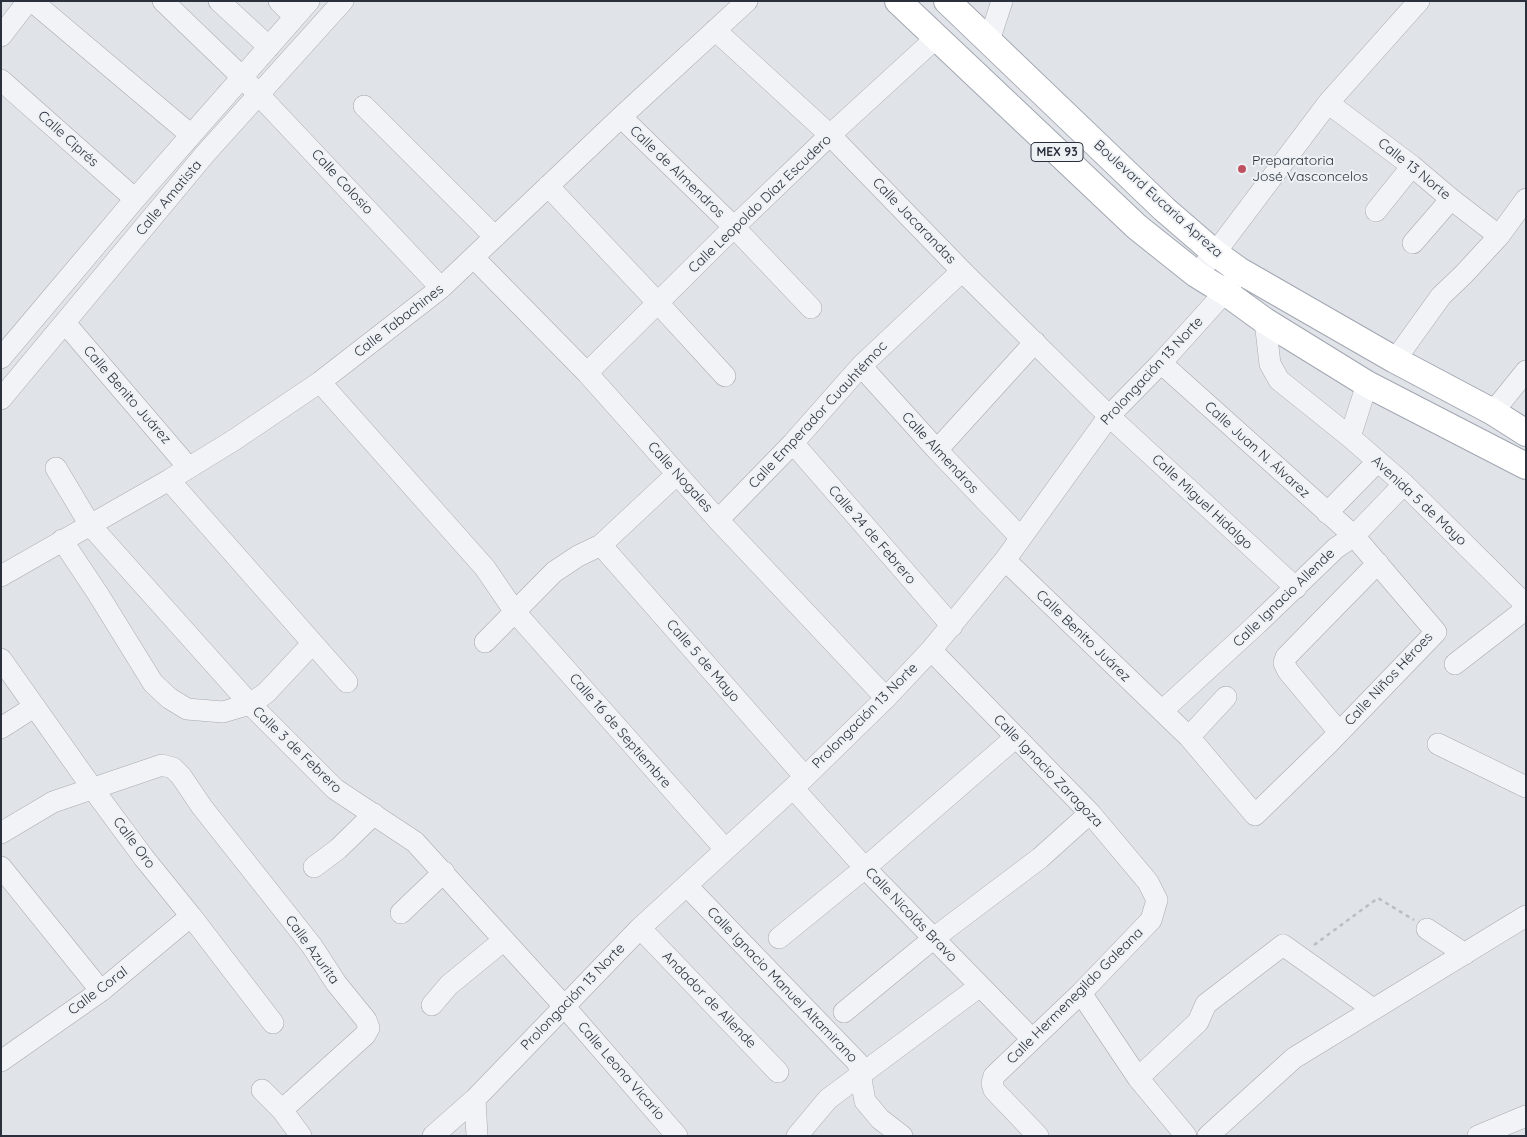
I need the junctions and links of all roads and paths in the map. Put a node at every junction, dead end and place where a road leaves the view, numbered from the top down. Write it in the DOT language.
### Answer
graph roads {
  1 [pos="30,1"];
  2 [pos="163,1"];
  3 [pos="219,1"];
  4 [pos="278,1"];
  5 [pos="309,1"];
  6 [pos="343,1"];
  7 [pos="747,1"];
  8 [pos="898,1"];
  9 [pos="947,1"];
  10 [pos="1002,1"];
  11 [pos="1419,1"];
  12 [pos="295,17"];
  13 [pos="715,30"];
  14 [pos="1,36"];
  15 [pos="936,38"];
  16 [pos="989,41"];
  17 [pos="269,47"];
  18 [pos="242,76"];
  19 [pos="1,80"];
  20 [pos="259,95"];
  21 [pos="1328,103"];
  22 [pos="364,106"];
  23 [pos="621,116"];
  24 [pos="191,135"];
  25 [pos="830,135"];
  26 [pos="1412,166"];
  27 [pos="548,186"];
  28 [pos="135,199"];
  29 [pos="1451,199"];
  30 [pos="1526,200"];
  31 [pos="1376,210"];
  32 [pos="734,227"];
  33 [pos="1499,236"];
  34 [pos="495,237"];
  35 [pos="1414,243"];
  36 [pos="1214,253"];
  37 [pos="474,258"];
  38 [pos="962,271"];
  39 [pos="1240,271"];
  40 [pos="1196,274"];
  41 [pos="441,288"];
  42 [pos="1225,292"];
  43 [pos="658,302"];
  44 [pos="811,308"];
  45 [pos="1265,322"];
  46 [pos="65,323"];
  47 [pos="1035,342"];
  48 [pos="1,358"];
  49 [pos="1395,360"];
  50 [pos="1161,362"];
  51 [pos="861,366"];
  52 [pos="1526,371"];
  53 [pos="587,374"];
  54 [pos="725,376"];
  55 [pos="320,382"];
  56 [pos="1367,384"];
  57 [pos="1,400"];
  58 [pos="1493,412"];
  59 [pos="1109,416"];
  60 [pos="1526,433"];
  61 [pos="1350,437"];
  62 [pos="793,443"];
  63 [pos="936,450"];
  64 [pos="1377,462"];
  65 [pos="1526,466"];
  66 [pos="56,468"];
  67 [pos="189,468"];
  68 [pos="677,474"];
  69 [pos="169,480"];
  70 [pos="1404,484"];
  71 [pos="1327,513"];
  72 [pos="718,520"];
  73 [pos="90,525"];
  74 [pos="1354,536"];
  75 [pos="1021,538"];
  76 [pos="62,540"];
  77 [pos="601,544"];
  78 [pos="1005,560"];
  79 [pos="1378,563"];
  80 [pos="1,576"];
  81 [pos="1296,588"];
  82 [pos="1526,607"];
  83 [pos="515,612"];
  84 [pos="952,626"];
  85 [pos="485,642"];
  86 [pos="312,644"];
  87 [pos="931,650"];
  88 [pos="1,659"];
  89 [pos="1454,664"];
  90 [pos="347,682"];
  91 [pos="1226,697"];
  92 [pos="886,698"];
  93 [pos="250,704"];
  94 [pos="34,706"];
  95 [pos="1162,711"];
  96 [pos="1,728"];
  97 [pos="1339,732"];
  98 [pos="1016,737"];
  99 [pos="1189,737"];
  100 [pos="1438,744"];
  101 [pos="799,782"];
  102 [pos="1526,787"];
  103 [pos="93,789"];
  104 [pos="1090,813"];
  105 [pos="374,814"];
  106 [pos="1255,815"];
  107 [pos="1,833"];
  108 [pos="725,849"];
  109 [pos="1,867"];
  110 [pos="314,867"];
  111 [pos="864,868"];
  112 [pos="444,872"];
  113 [pos="687,886"];
  114 [pos="1157,900"];
  115 [pos="401,913"];
  116 [pos="191,916"];
  117 [pos="1526,916"];
  118 [pos="640,928"];
  119 [pos="1427,929"];
  120 [pos="779,938"];
  121 [pos="934,938"];
  122 [pos="504,940"];
  123 [pos="1291,951"];
  124 [pos="1465,954"];
  125 [pos="980,986"];
  126 [pos="101,991"];
  127 [pos="1081,993"];
  128 [pos="432,1005"];
  129 [pos="564,1006"];
  130 [pos="1373,1009"];
  131 [pos="844,1012"];
  132 [pos="273,1023"];
  133 [pos="1032,1040"];
  134 [pos="5,1051"];
  135 [pos="778,1072"];
  136 [pos="861,1075"];
  137 [pos="1138,1078"];
  138 [pos="262,1090"];
  139 [pos="475,1100"];
  140 [pos="282,1110"];
  141 [pos="1526,1116"];
  142 [pos="300,1136"];
  143 [pos="432,1136"];
  144 [pos="477,1136"];
  145 [pos="677,1136"];
  146 [pos="797,1136"];
  147 [pos="902,1136"];
  148 [pos="1038,1136"];
  149 [pos="1186,1136"];
  150 [pos="1208,1136"];
  151 [pos="1478,1136"];
  1 -- 14 [label="street"];
  1 -- 24 [label="street"];
  2 -- 18 [label="street, Calle Colosio"];
  3 -- 17 [label="street"];
  4 -- 12 [label="street"];
  5 -- 12 [label="street, Calle Amatista"];
  6 -- 20 [label="street, Calle Amatista"];
  7 -- 13 [label="street, Calle Tabachines"];
  8 -- 15 [label="main road, MEX 93"];
  9 -- 16 [label="main road, Boulevard Eucaria Apreza / MEX 93"];
  10 -- 16 [label="street"];
  11 -- 21 [label="street"];
  12 -- 17 [label="street, Calle Amatista"];
  13 -- 23 [label="street, Calle Tabachines"];
  13 -- 25 [label="street, Calle Jacarandas"];
  15 -- 25 [label="street, Calle Leopoldo Díaz Escudero"];
  15 -- 40 [label="main road, MEX 93"];
  16 -- 36 [label="main road, Boulevard Eucaria Apreza / MEX 93"];
  17 -- 18 [label="street, Calle Amatista"];
  18 -- 20 [label="street, Calle Colosio"];
  18 -- 24 [label="street, Calle Amatista"];
  19 -- 28 [label="street, Calle Ciprés"];
  20 -- 41 [label="street, Calle Colosio"];
  20 -- 46 [label="street, Calle Amatista"];
  21 -- 26 [label="street, Calle 13 Norte"];
  21 -- 36 [label="street"];
  22 -- 34 [label="street"];
  23 -- 27 [label="street, Calle Tabachines"];
  23 -- 32 [label="street, Calle de Almendros"];
  24 -- 28 [label="street, Calle Amatista"];
  25 -- 32 [label="street, Calle Leopoldo Díaz Escudero"];
  25 -- 38 [label="street, Calle Jacarandas"];
  26 -- 29 [label="street, Calle 13 Norte"];
  26 -- 31 [label="street"];
  27 -- 34 [label="street, Calle Tabachines"];
  27 -- 43 [label="street"];
  28 -- 48 [label="street, Calle Amatista"];
  29 -- 33 [label="street, Calle 13 Norte"];
  29 -- 35 [label="street"];
  30 -- 33 [label="street"];
  32 -- 43 [label="street, Calle Leopoldo Díaz Escudero"];
  32 -- 44 [label="street, Calle de Almendros"];
  33 -- 49 [label="street"];
  34 -- 37 [label="street, Calle Tabachines"];
  36 -- 39 [label="main road, Boulevard Eucaria Apreza / MEX 93"];
  36 -- 40 [label="street"];
  37 -- 41 [label="street, Calle Tabachines"];
  37 -- 53 [label="street, Calle Nogales"];
  38 -- 47 [label="street, Calle Jacarandas"];
  38 -- 51 [label="street, Calle Emperador Cuauhtémoc"];
  39 -- 42 [label="street, Prolongación 13 Norte"];
  39 -- 49 [label="main road, MEX 93"];
  40 -- 42 [label="main road, MEX 93"];
  41 -- 55 [label="street, Calle Tabachines"];
  42 -- 45 [label="main road, MEX 93"];
  42 -- 50 [label="street, Prolongación 13 Norte"];
  43 -- 53 [label="street, Calle Leopoldo Díaz Escudero"];
  43 -- 54 [label="street"];
  45 -- 56 [label="main road, MEX 93"];
  45 -- 61 [label="street, Avenida 5 de Mayo"];
  46 -- 57 [label="street, Calle Amatista"];
  46 -- 67 [label="street, Calle Benito Juárez"];
  47 -- 59 [label="street, Calle Jacarandas"];
  47 -- 63 [label="street"];
  49 -- 58 [label="main road, MEX 93"];
  50 -- 59 [label="street, Prolongación 13 Norte"];
  50 -- 71 [label="street, Calle Juan N. Álvarez"];
  51 -- 62 [label="street, Calle Emperador Cuauhtémoc"];
  51 -- 63 [label="street, Calle Almendros"];
  52 -- 58 [label="street"];
  53 -- 68 [label="street, Calle Nogales"];
  55 -- 67 [label="street, Calle Tabachines"];
  55 -- 83 [label="street, Calle 16 de Septiembre"];
  56 -- 61 [label="street"];
  56 -- 65 [label="main road, MEX 93"];
  58 -- 60 [label="main road, MEX 93"];
  59 -- 75 [label="street, Prolongación 13 Norte"];
  59 -- 81 [label="street, Calle Miguel Hidalgo"];
  61 -- 64 [label="street, Avenida 5 de Mayo"];
  62 -- 72 [label="street, Calle Emperador Cuauhtémoc"];
  62 -- 84 [label="street, Calle 24 de Febrero"];
  63 -- 75 [label="street, Calle Almendros"];
  64 -- 70 [label="street, Avenida 5 de Mayo"];
  64 -- 71 [label="street"];
  66 -- 73 [label="street, Calle 3 de Febrero"];
  67 -- 69 [label="street, Calle Tabachines"];
  68 -- 72 [label="street, Calle Nogales"];
  68 -- 77 [label="street"];
  69 -- 73 [label="street, Calle Tabachines"];
  69 -- 86 [label="street"];
  70 -- 74 [label="street, Calle Ignacio Allende"];
  70 -- 82 [label="street, Avenida 5 de Mayo"];
  71 -- 74 [label="street, Calle Juan N. Álvarez"];
  72 -- 92 [label="street, Calle Nogales"];
  73 -- 76 [label="street, Calle Tabachines"];
  73 -- 93 [label="street, Calle 3 de Febrero"];
  74 -- 79 [label="street, Calle Niños Héroes"];
  74 -- 81 [label="street, Calle Ignacio Allende"];
  75 -- 78 [label="street, Prolongación 13 Norte"];
  76 -- 80 [label="street, Calle Tabachines"];
  76 -- 93 [label="street"];
  77 -- 83 [label="street"];
  77 -- 101 [label="street, Calle 5 de Mayo"];
  78 -- 84 [label="street, Prolongación 13 Norte"];
  78 -- 95 [label="street, Calle Benito Juárez"];
  79 -- 97 [label="street"];
  79 -- 97 [label="street, Calle Niños Héroes"];
  81 -- 95 [label="street, Calle Ignacio Allende"];
  82 -- 89 [label="street"];
  83 -- 85 [label="street"];
  83 -- 108 [label="street, Calle 16 de Septiembre"];
  84 -- 87 [label="street, Prolongación 13 Norte"];
  86 -- 90 [label="street"];
  86 -- 93 [label="street"];
  87 -- 92 [label="street, Prolongación 13 Norte"];
  87 -- 98 [label="street, Calle Ignacio Zaragoza"];
  88 -- 94 [label="street, Calle Oro"];
  91 -- 99 [label="street"];
  92 -- 101 [label="street, Prolongación 13 Norte"];
  93 -- 105 [label="street, Calle 3 de Febrero"];
  94 -- 96 [label="street"];
  94 -- 103 [label="street, Calle Oro"];
  95 -- 99 [label="street, Calle Benito Juárez"];
  97 -- 106 [label="street, Calle Niños Héroes"];
  98 -- 104 [label="street, Calle Ignacio Zaragoza"];
  98 -- 111 [label="street"];
  99 -- 106 [label="street, Calle Benito Juárez"];
  100 -- 102 [label="street"];
  101 -- 108 [label="street, Prolongación 13 Norte"];
  101 -- 111 [label="street, Calle Nicolás Bravo"];
  103 -- 107 [label="street"];
  103 -- 116 [label="street, Calle Oro"];
  103 -- 140 [label="street, Calle Azurita"];
  104 -- 114 [label="street, Calle Ignacio Zaragoza"];
  104 -- 121 [label="street"];
  105 -- 110 [label="street"];
  105 -- 112 [label="street, Calle 3 de Febrero"];
  108 -- 113 [label="street, Prolongación 13 Norte"];
  109 -- 126 [label="street"];
  111 -- 120 [label="street"];
  111 -- 121 [label="street, Calle Nicolás Bravo"];
  112 -- 115 [label="street"];
  112 -- 122 [label="street, Calle 3 de Febrero"];
  113 -- 118 [label="street, Prolongación 13 Norte"];
  113 -- 136 [label="street, Calle Ignacio Manuel Altamirano"];
  114 -- 127 [label="street, Calle Hermenegildo Galeana"];
  116 -- 126 [label="street, Calle Coral"];
  116 -- 132 [label="street, Calle Oro"];
  117 -- 124 [label="street"];
  118 -- 129 [label="street, Prolongación 13 Norte"];
  118 -- 135 [label="street, Andador de Allende"];
  119 -- 123 [label="path"];
  119 -- 124 [label="street"];
  121 -- 125 [label="street, Calle Nicolás Bravo"];
  121 -- 131 [label="street"];
  122 -- 128 [label="street"];
  122 -- 129 [label="street, Calle 3 de Febrero"];
  123 -- 130 [label="street"];
  123 -- 137 [label="street"];
  124 -- 130 [label="street"];
  125 -- 133 [label="street, Calle Nicolás Bravo"];
  125 -- 136 [label="street"];
  126 -- 134 [label="street, Calle Coral"];
  127 -- 133 [label="street, Calle Hermenegildo Galeana"];
  127 -- 137 [label="street"];
  129 -- 139 [label="street, Prolongación 13 Norte"];
  129 -- 145 [label="street, Calle Leona Vicario"];
  130 -- 150 [label="street"];
  133 -- 148 [label="street, Calle Hermenegildo Galeana"];
  136 -- 146 [label="street"];
  136 -- 147 [label="street, Calle Ignacio Manuel Altamirano"];
  137 -- 149 [label="street"];
  138 -- 140 [label="street"];
  139 -- 143 [label="street, Prolongación 13 Norte"];
  139 -- 144 [label="street"];
  140 -- 142 [label="street"];
  141 -- 151 [label="street"];
}
